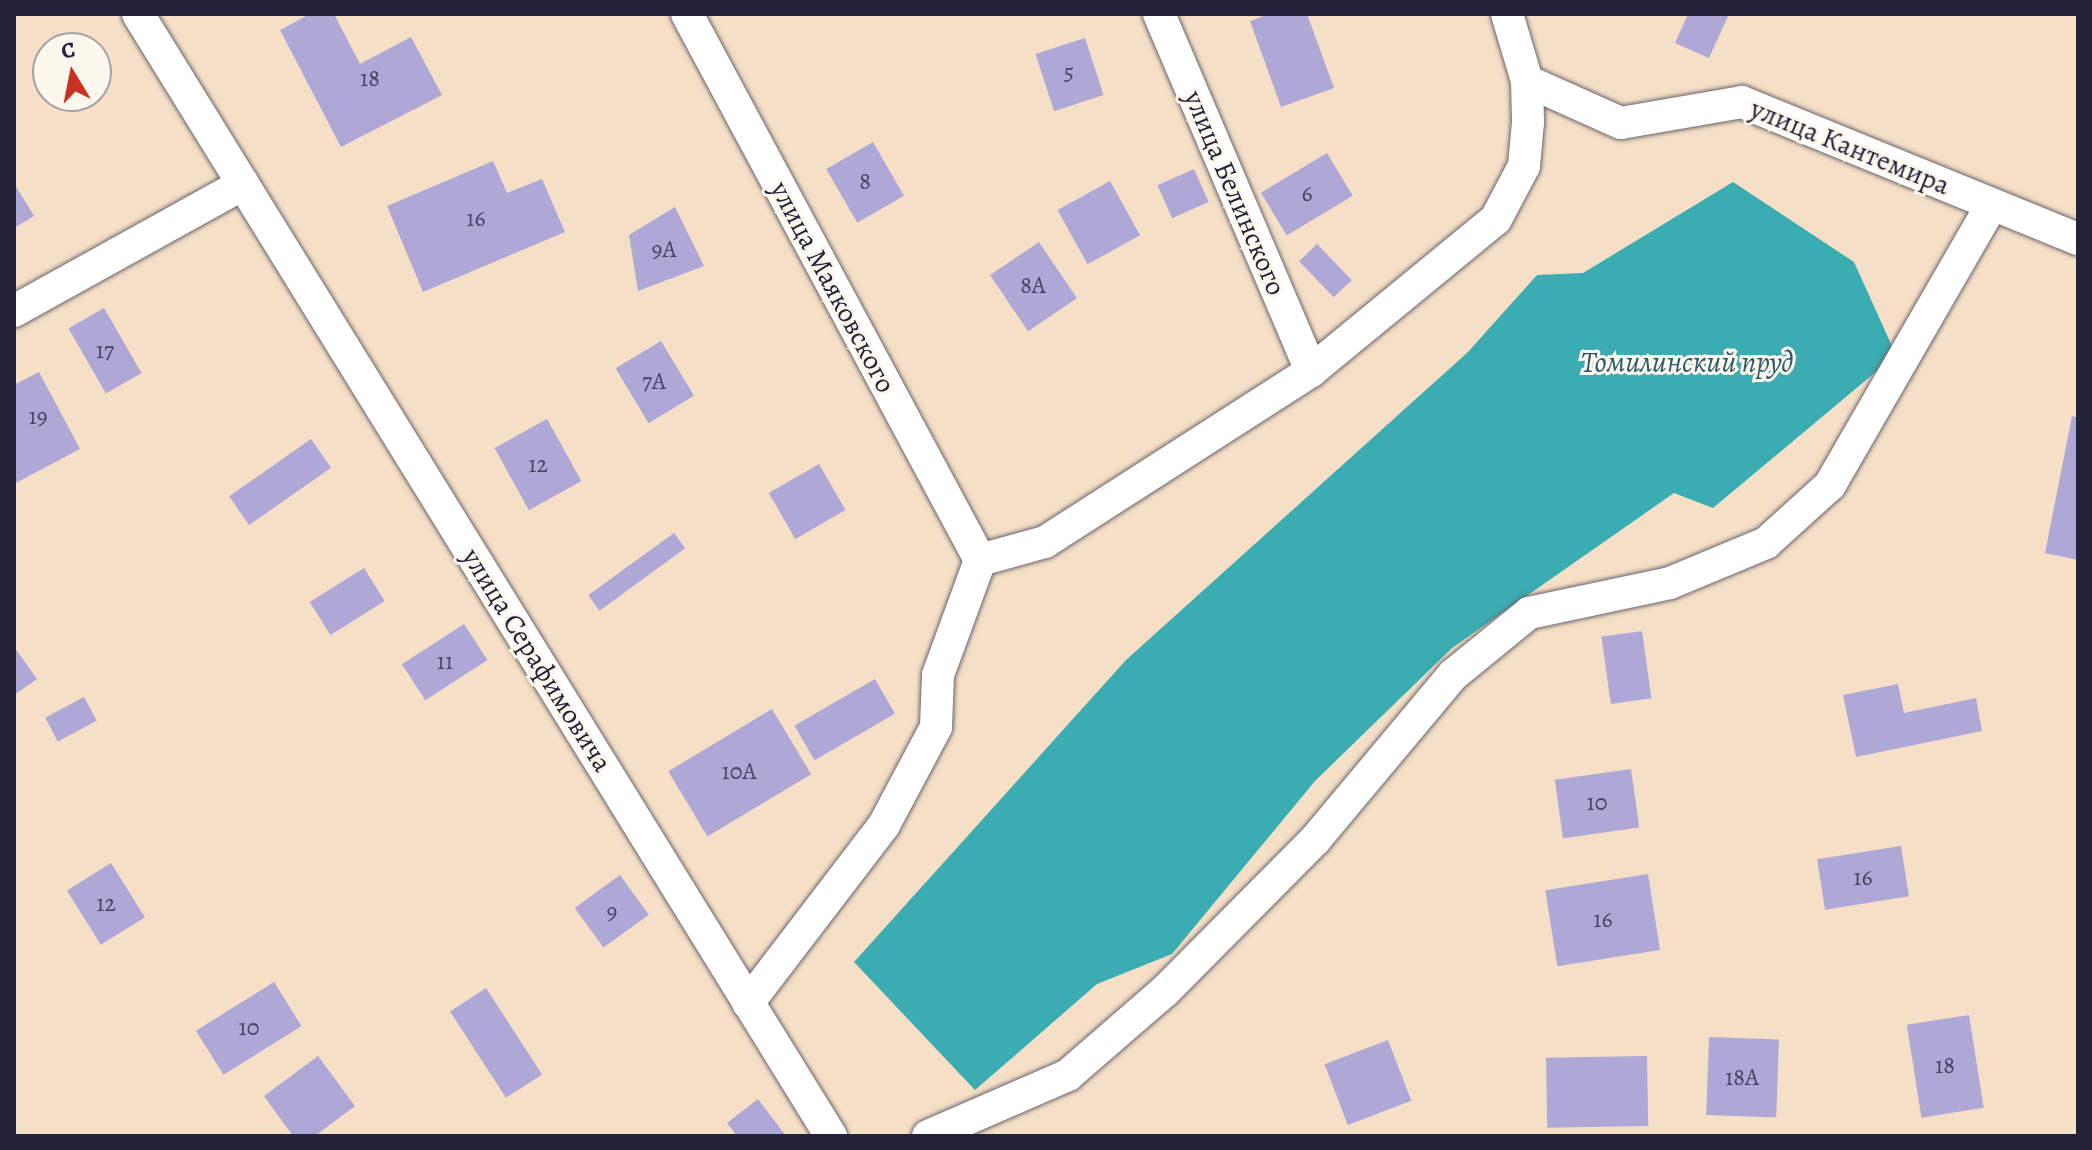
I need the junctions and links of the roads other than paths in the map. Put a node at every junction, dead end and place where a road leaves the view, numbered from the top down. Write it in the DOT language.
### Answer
graph roads {
  1 [pos="138,14"];
  2 [pos="687,14"];
  3 [pos="1159,14"];
  4 [pos="1507,14"];
  5 [pos="1527,81"];
  6 [pos="243,184"];
  7 [pos="1992,204"];
  8 [pos="2078,239"];
  9 [pos="14,311"];
  10 [pos="1311,371"];
  11 [pos="980,560"];
  12 [pos="748,1003"];
  13 [pos="831,1136"];
  14 [pos="928,1136"];
  1 -- 6 [label="street, улица Серафимовича"];
  2 -- 11 [label="street, улица Маяковского"];
  3 -- 10 [label="street, улица Белинского"];
  4 -- 5 [label="street"];
  5 -- 7 [label="street, улица Кантемира"];
  5 -- 10 [label="street"];
  6 -- 9 [label="street"];
  6 -- 12 [label="street, улица Серафимовича"];
  7 -- 8 [label="street, улица Кантемира"];
  7 -- 14 [label="street"];
  10 -- 11 [label="street"];
  11 -- 12 [label="street"];
  12 -- 13 [label="street, улица Серафимовича"];
}
